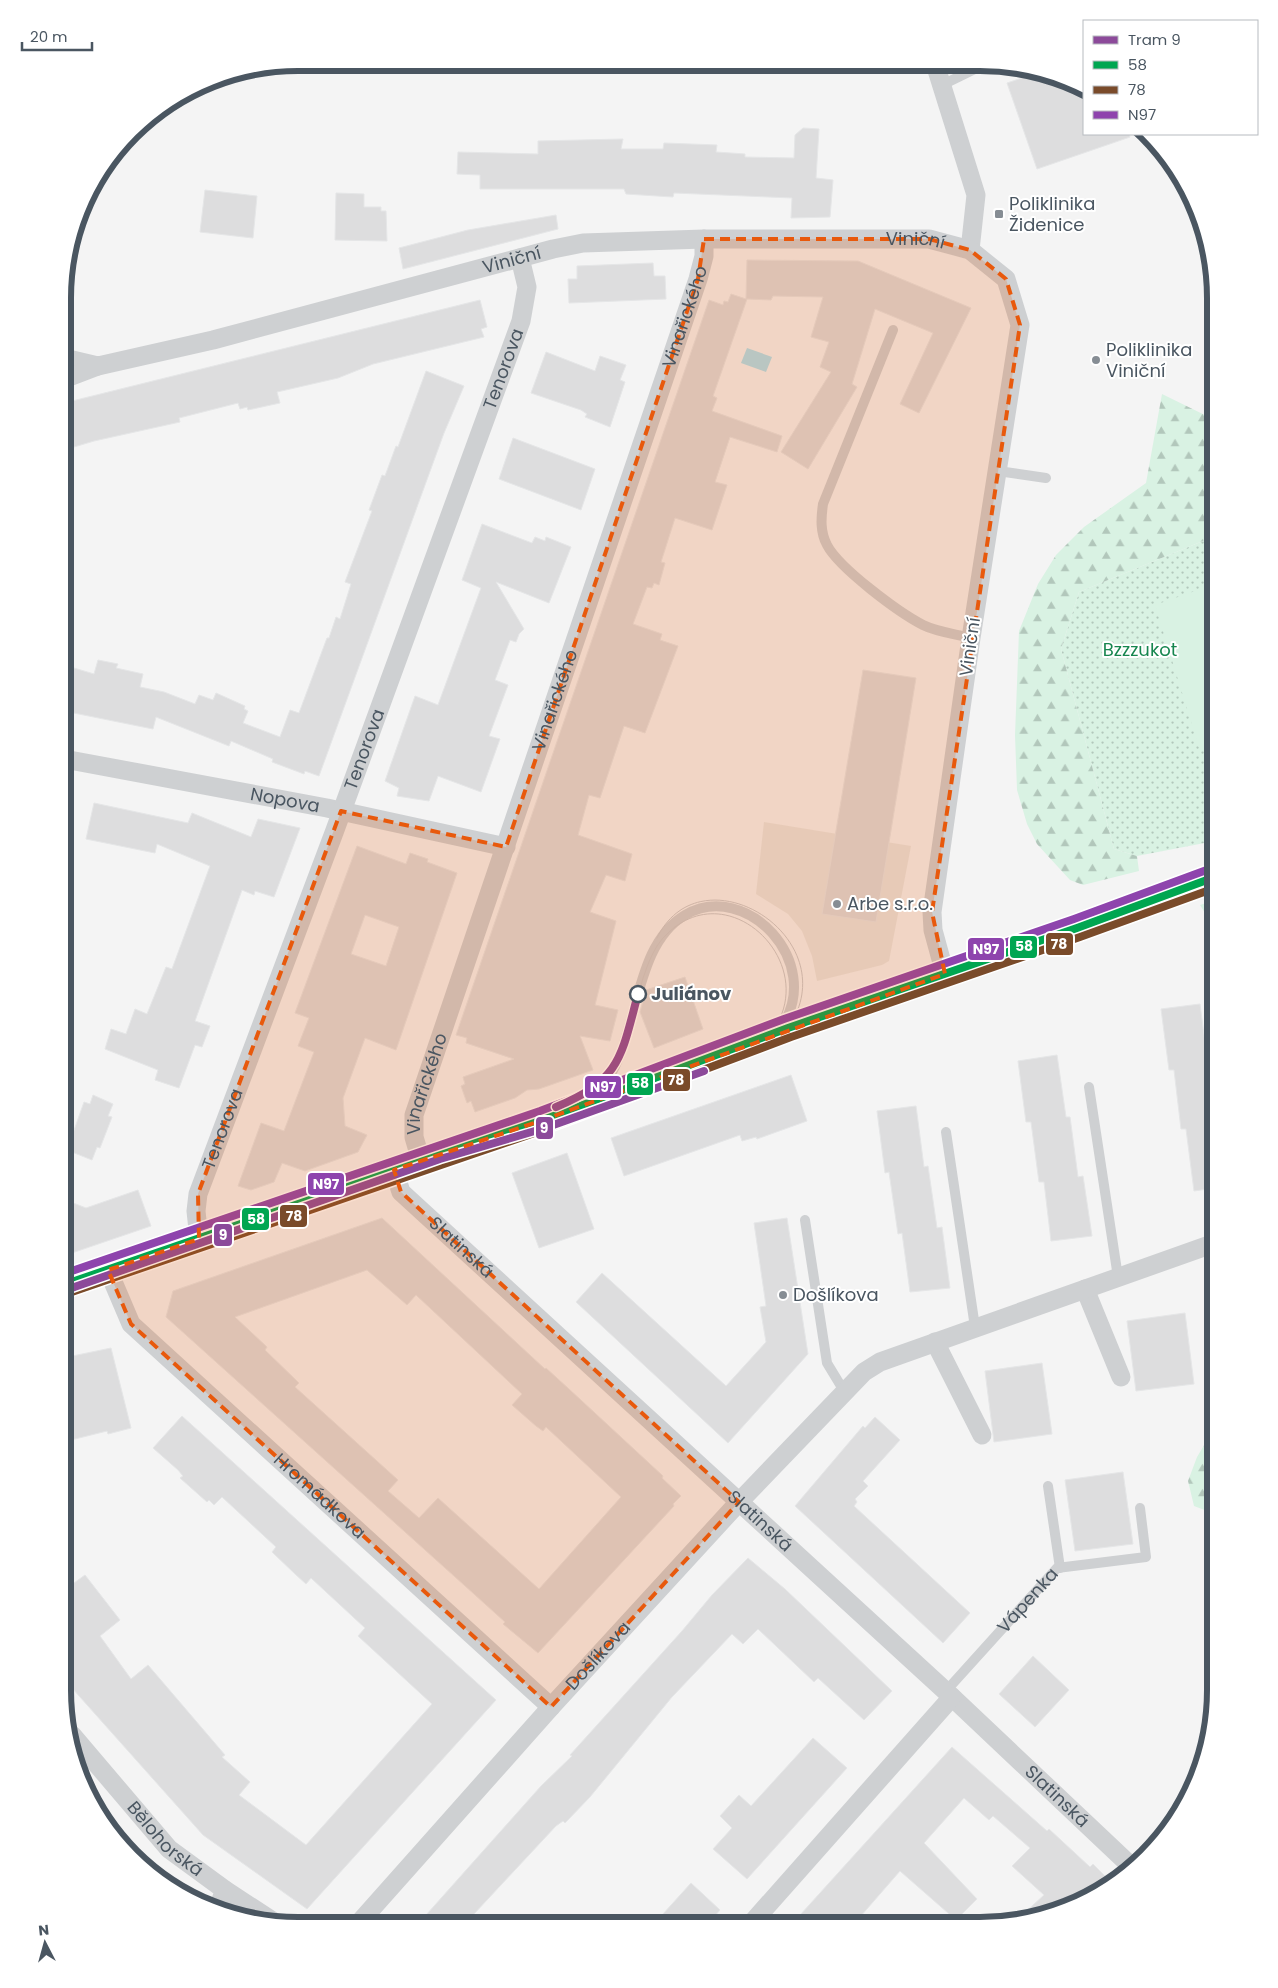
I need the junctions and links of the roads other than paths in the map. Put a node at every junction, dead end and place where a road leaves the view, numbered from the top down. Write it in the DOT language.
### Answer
graph roads {
  1 [pos="937,71"];
  2 [pos="971,71"];
  3 [pos="942,85"];
  4 [pos="704,239"];
  5 [pos="970,250"];
  6 [pos="520,258"];
  7 [pos="893,330"];
  8 [pos="71,360"];
  9 [pos="98,366"];
  10 [pos="71,376"];
  11 [pos="998,471"];
  12 [pos="1046,478"];
  13 [pos="971,638"];
  14 [pos="71,765"];
  15 [pos="341,811"];
  16 [pos="506,846"];
  17 [pos="1207,880"];
  18 [pos="945,974"];
  19 [pos="779,1031"];
  20 [pos="1089,1087"];
  21 [pos="590,1102"];
  22 [pos="946,1132"];
  23 [pos="421,1161"];
  24 [pos="394,1170"];
  25 [pos="805,1220"];
  26 [pos="199,1239"];
  27 [pos="1207,1246"];
  28 [pos="108,1270"];
  29 [pos="1118,1277"];
  30 [pos="71,1282"];
  31 [pos="1085,1289"];
  32 [pos="974,1327"];
  33 [pos="935,1342"];
  34 [pos="1121,1377"];
  35 [pos="844,1391"];
  36 [pos="982,1435"];
  37 [pos="1048,1486"];
  38 [pos="739,1502"];
  39 [pos="1140,1508"];
  40 [pos="1060,1568"];
  41 [pos="949,1694"];
  42 [pos="551,1707"];
  43 [pos="78,1742"];
  44 [pos="1127,1862"];
  45 [pos="225,1890"];
  46 [pos="220,1903"];
  47 [pos="261,1913"];
  48 [pos="364,1917"];
  49 [pos="757,1917"];
  1 -- 3 [label="street"];
  2 -- 3 [label="lane"];
  3 -- 5 [label="street"];
  4 -- 5 [label="street, Viniční"];
  4 -- 6 [label="street, Viniční"];
  4 -- 16 [label="street, Vinařického"];
  5 -- 11 [label="street, Viniční"];
  6 -- 9 [label="street, Viniční"];
  6 -- 15 [label="street, Tenorova"];
  7 -- 13 [label="lane"];
  8 -- 9 [label="street, Viniční"];
  9 -- 10 [label="street"];
  11 -- 12 [label="lane"];
  11 -- 13 [label="street, Viniční"];
  13 -- 18 [label="street, Viniční"];
  14 -- 15 [label="street, Nopova"];
  15 -- 16 [label="street, Nopova"];
  15 -- 26 [label="street, Tenorova"];
  16 -- 23 [label="street, Vinařického"];
  17 -- 18 [label="street"];
  18 -- 19 [label="street"];
  19 -- 21 [label="street"];
  19 -- 21 [label="lane"];
  20 -- 29 [label="lane"];
  21 -- 23 [label="street"];
  22 -- 32 [label="lane"];
  23 -- 24 [label="street"];
  24 -- 26 [label="street"];
  24 -- 38 [label="street, Slatinská"];
  25 -- 35 [label="lane"];
  26 -- 28 [label="street"];
  27 -- 29 [label="street, Došlíkova"];
  28 -- 30 [label="street"];
  28 -- 42 [label="street, Hromádkova"];
  29 -- 31 [label="street, Došlíkova"];
  31 -- 32 [label="street, Došlíkova"];
  31 -- 34 [label="street"];
  32 -- 33 [label="street, Došlíkova"];
  33 -- 35 [label="street, Došlíkova"];
  33 -- 36 [label="street"];
  35 -- 38 [label="street, Došlíkova"];
  37 -- 40 [label="lane"];
  38 -- 41 [label="street, Slatinská"];
  38 -- 42 [label="street, Došlíkova"];
  39 -- 40 [label="lane, Vápenka"];
  40 -- 41 [label="lane, Vápenka"];
  41 -- 44 [label="street, Slatinská"];
  41 -- 49 [label="street, Vápenka"];
  42 -- 48 [label="street, Došlíkova"];
  43 -- 45 [label="street, Bělohorská"];
  45 -- 46 [label="street"];
  45 -- 47 [label="street, Bělohorská"];
}
